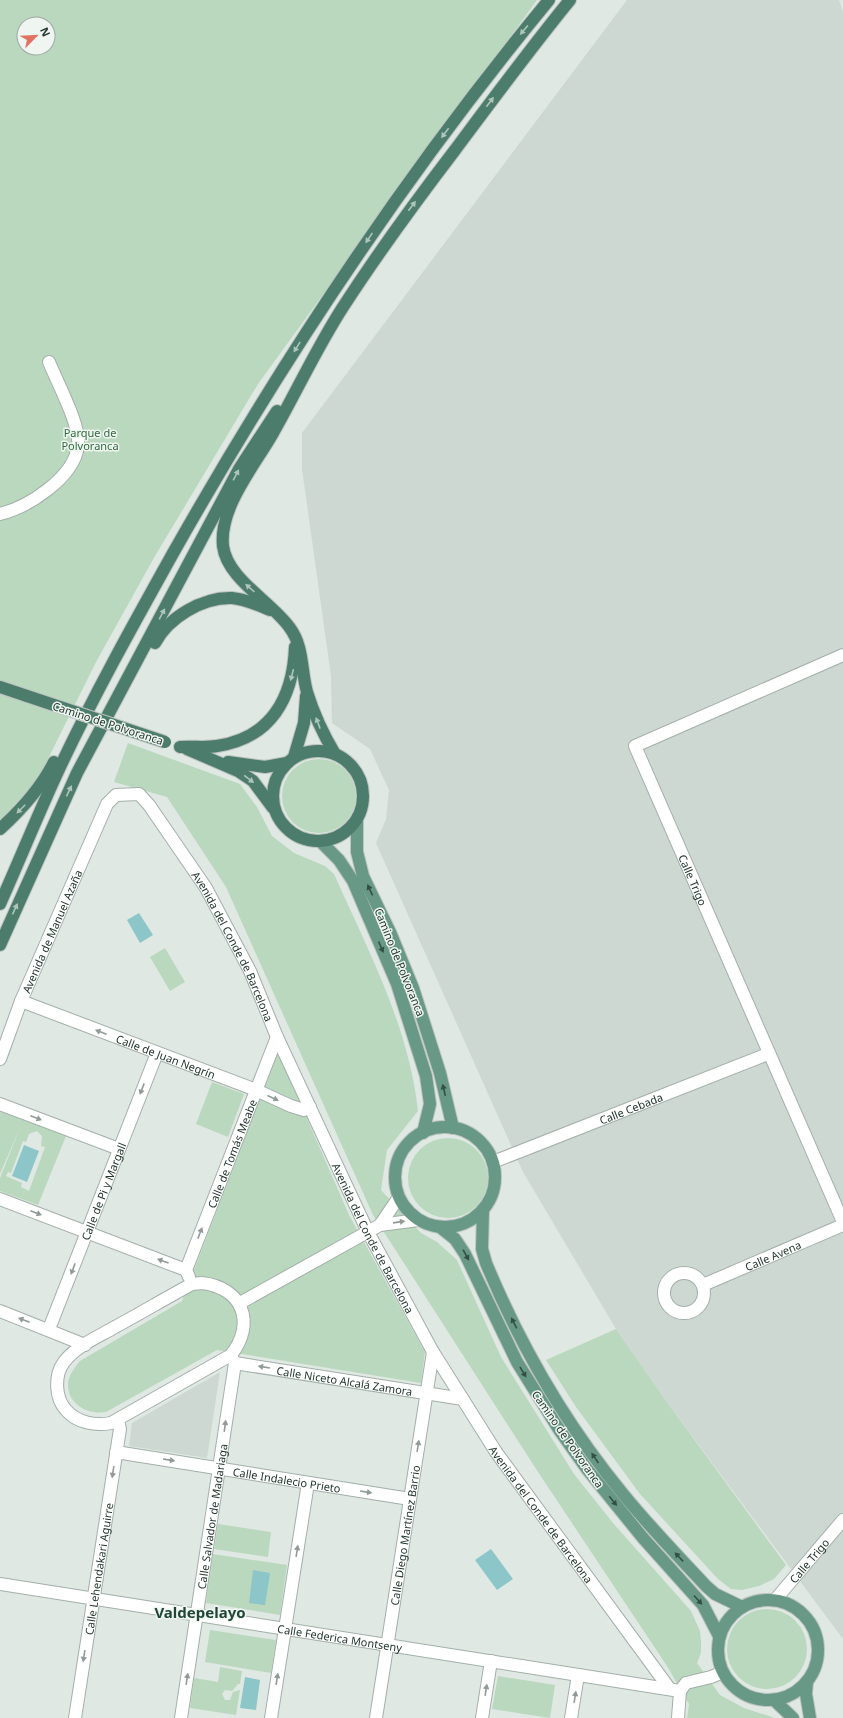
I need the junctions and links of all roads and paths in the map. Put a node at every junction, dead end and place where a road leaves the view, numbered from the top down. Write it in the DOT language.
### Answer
graph roads {
  1 [pos="549,0"];
  2 [pos="570,0"];
  3 [pos="336,320"];
  4 [pos="49,362"];
  5 [pos="0,514"];
  6 [pos="279,614"];
  7 [pos="135,621"];
  8 [pos="295,636"];
  9 [pos="843,655"];
  10 [pos="0,687"];
  11 [pos="307,691"];
  12 [pos="180,747"];
  13 [pos="335,754"];
  14 [pos="215,760"];
  15 [pos="290,760"];
  16 [pos="77,773"];
  17 [pos="107,804"];
  18 [pos="275,810"];
  19 [pos="357,820"];
  20 [pos="0,829"];
  21 [pos="320,841"];
  22 [pos="0,904"];
  23 [pos="0,946"];
  24 [pos="21,1001"];
  25 [pos="277,1037"];
  26 [pos="156,1053"];
  27 [pos="768,1054"];
  28 [pos="0,1059"];
  29 [pos="256,1090"];
  30 [pos="0,1104"];
  31 [pos="310,1107"];
  32 [pos="453,1128"];
  33 [pos="423,1133"];
  34 [pos="119,1150"];
  35 [pos="493,1162"];
  36 [pos="399,1197"];
  37 [pos="0,1199"];
  38 [pos="483,1210"];
  39 [pos="418,1220"];
  40 [pos="843,1222"];
  41 [pos="380,1225"];
  42 [pos="843,1225"];
  43 [pos="440,1227"];
  44 [pos="87,1232"];
  45 [pos="368,1232"];
  46 [pos="186,1270"];
  47 [pos="192,1284"];
  48 [pos="703,1285"];
  49 [pos="240,1303"];
  50 [pos="0,1310"];
  51 [pos="49,1329"];
  52 [pos="85,1345"];
  53 [pos="432,1352"];
  54 [pos="233,1359"];
  55 [pos="426,1393"];
  56 [pos="463,1399"];
  57 [pos="118,1420"];
  58 [pos="116,1452"];
  59 [pos="219,1468"];
  60 [pos="308,1483"];
  61 [pos="410,1499"];
  62 [pos="843,1520"];
  63 [pos="0,1584"];
  64 [pos="93,1599"];
  65 [pos="775,1600"];
  66 [pos="742,1607"];
  67 [pos="197,1615"];
  68 [pos="285,1629"];
  69 [pos="720,1636"];
  70 [pos="388,1645"];
  71 [pos="491,1661"];
  72 [pos="723,1672"];
  73 [pos="578,1675"];
  74 [pos="807,1682"];
  75 [pos="674,1690"];
  76 [pos="774,1700"];
  77 [pos="75,1718"];
  78 [pos="181,1718"];
  79 [pos="271,1718"];
  80 [pos="376,1718"];
  81 [pos="482,1718"];
  82 [pos="571,1718"];
  83 [pos="678,1718"];
  84 [pos="792,1718"];
  85 [pos="810,1718"];
  1 -- 7 [label="highway, one-way"];
  3 -- 2 [label="highway, one-way"];
  6 -- 3 [label="highway, one-way"];
  16 -- 3 [label="highway, one-way"];
  4 -- 5 [label="street"];
  6 -- 8 [label="highway"];
  6 -- 16 [label="highway"];
  7 -- 20 [label="highway, one-way"];
  7 -- 22 [label="highway"];
  8 -- 11 [label="highway"];
  8 -- 12 [label="highway, one-way"];
  9 -- 27 [label="street, Calle Trigo"];
  10 -- 12 [label="highway, Camino de Polvoranca, bridge"];
  13 -- 11 [label="highway, one-way"];
  11 -- 15 [label="highway"];
  12 -- 14 [label="highway, Camino de Polvoranca"];
  13 -- 15 [label="highway"];
  13 -- 19 [label="highway"];
  14 -- 15 [label="highway, Camino de Polvoranca"];
  14 -- 18 [label="highway, Camino de Polvoranca, one-way"];
  15 -- 18 [label="highway"];
  23 -- 16 [label="highway, one-way"];
  17 -- 24 [label="street, Avenida de Manuel Azaña"];
  17 -- 25 [label="street, Avenida del Conde de Barcelona"];
  18 -- 21 [label="highway"];
  19 -- 21 [label="highway"];
  32 -- 19 [label="main road, Camino de Polvoranca, one-way"];
  21 -- 33 [label="main road, Camino de Polvoranca, one-way"];
  26 -- 24 [label="street, Calle de Juan Negrín, one-way"];
  24 -- 28 [label="street, Avenida de Manuel Azaña"];
  25 -- 29 [label="street, Calle de Tomás Meabe"];
  25 -- 31 [label="street, Avenida del Conde de Barcelona"];
  26 -- 29 [label="street, Calle de Juan Negrín"];
  26 -- 34 [label="street, Calle de Pi y Margall, one-way"];
  27 -- 35 [label="street, Calle Cebada"];
  27 -- 40 [label="street, Calle Trigo"];
  29 -- 31 [label="street, Calle de Juan Negrín, one-way"];
  46 -- 29 [label="street, Calle de Tomás Meabe, one-way"];
  30 -- 34 [label="street, one-way"];
  31 -- 45 [label="street, Avenida del Conde de Barcelona"];
  32 -- 33 [label="main road"];
  32 -- 35 [label="main road"];
  33 -- 36 [label="main road"];
  34 -- 44 [label="street, Calle de Pi y Margall"];
  35 -- 38 [label="main road"];
  36 -- 39 [label="main road"];
  36 -- 41 [label="street"];
  37 -- 44 [label="street, one-way"];
  38 -- 43 [label="main road"];
  66 -- 38 [label="main road, Camino de Polvoranca, one-way"];
  41 -- 39 [label="street, one-way"];
  39 -- 43 [label="main road"];
  41 -- 45 [label="street"];
  42 -- 48 [label="street, Calle Avena"];
  43 -- 69 [label="main road, Camino de Polvoranca, one-way"];
  46 -- 44 [label="street, one-way"];
  44 -- 51 [label="street, Calle de Pi y Margall, one-way"];
  45 -- 49 [label="street"];
  45 -- 53 [label="street, Avenida del Conde de Barcelona"];
  46 -- 47 [label="street"];
  47 -- 49 [label="street"];
  47 -- 52 [label="street"];
  49 -- 54 [label="street"];
  51 -- 50 [label="street, one-way"];
  51 -- 52 [label="street"];
  52 -- 57 [label="street"];
  53 -- 55 [label="street, Calle Diego Martínez Barrio"];
  53 -- 56 [label="street, Avenida del Conde de Barcelona"];
  55 -- 54 [label="street, Calle Niceto Alcalá Zamora, one-way"];
  54 -- 57 [label="street"];
  59 -- 54 [label="street, Calle Salvador de Madariaga, one-way"];
  55 -- 56 [label="street, Calle Niceto Alcalá Zamora"];
  61 -- 55 [label="street, Calle Diego Martínez Barrio, one-way"];
  56 -- 75 [label="street, Avenida del Conde de Barcelona"];
  57 -- 58 [label="street, Calle Lehendakari Aguirre"];
  58 -- 59 [label="street, Calle Indalecio Prieto, one-way"];
  58 -- 64 [label="street, Calle Lehendakari Aguirre, one-way"];
  59 -- 60 [label="street, Calle Indalecio Prieto"];
  59 -- 67 [label="street, Calle Salvador de Madariaga"];
  60 -- 61 [label="street, Calle Indalecio Prieto, one-way"];
  68 -- 60 [label="street, one-way"];
  61 -- 70 [label="street, Calle Diego Martínez Barrio"];
  62 -- 65 [label="street, Calle Trigo"];
  63 -- 64 [label="street, Calle Federica Montseny"];
  64 -- 67 [label="street, Calle Federica Montseny"];
  64 -- 77 [label="street, Calle Lehendakari Aguirre, one-way"];
  65 -- 66 [label="main road"];
  65 -- 74 [label="main road"];
  66 -- 69 [label="main road"];
  67 -- 68 [label="street, Calle Federica Montseny"];
  78 -- 67 [label="street, Calle Salvador de Madariaga, one-way"];
  68 -- 70 [label="street, Calle Federica Montseny"];
  79 -- 68 [label="street, one-way"];
  69 -- 72 [label="main road"];
  70 -- 71 [label="street, Calle Federica Montseny"];
  70 -- 80 [label="street, Calle Diego Martínez Barrio"];
  71 -- 73 [label="street, Calle Federica Montseny"];
  81 -- 71 [label="street, one-way"];
  72 -- 75 [label="street"];
  72 -- 76 [label="main road"];
  73 -- 75 [label="street, Calle Federica Montseny"];
  82 -- 73 [label="street, one-way"];
  74 -- 76 [label="main road"];
  74 -- 85 [label="main road"];
  75 -- 83 [label="street"];
  76 -- 84 [label="main road"];
}
